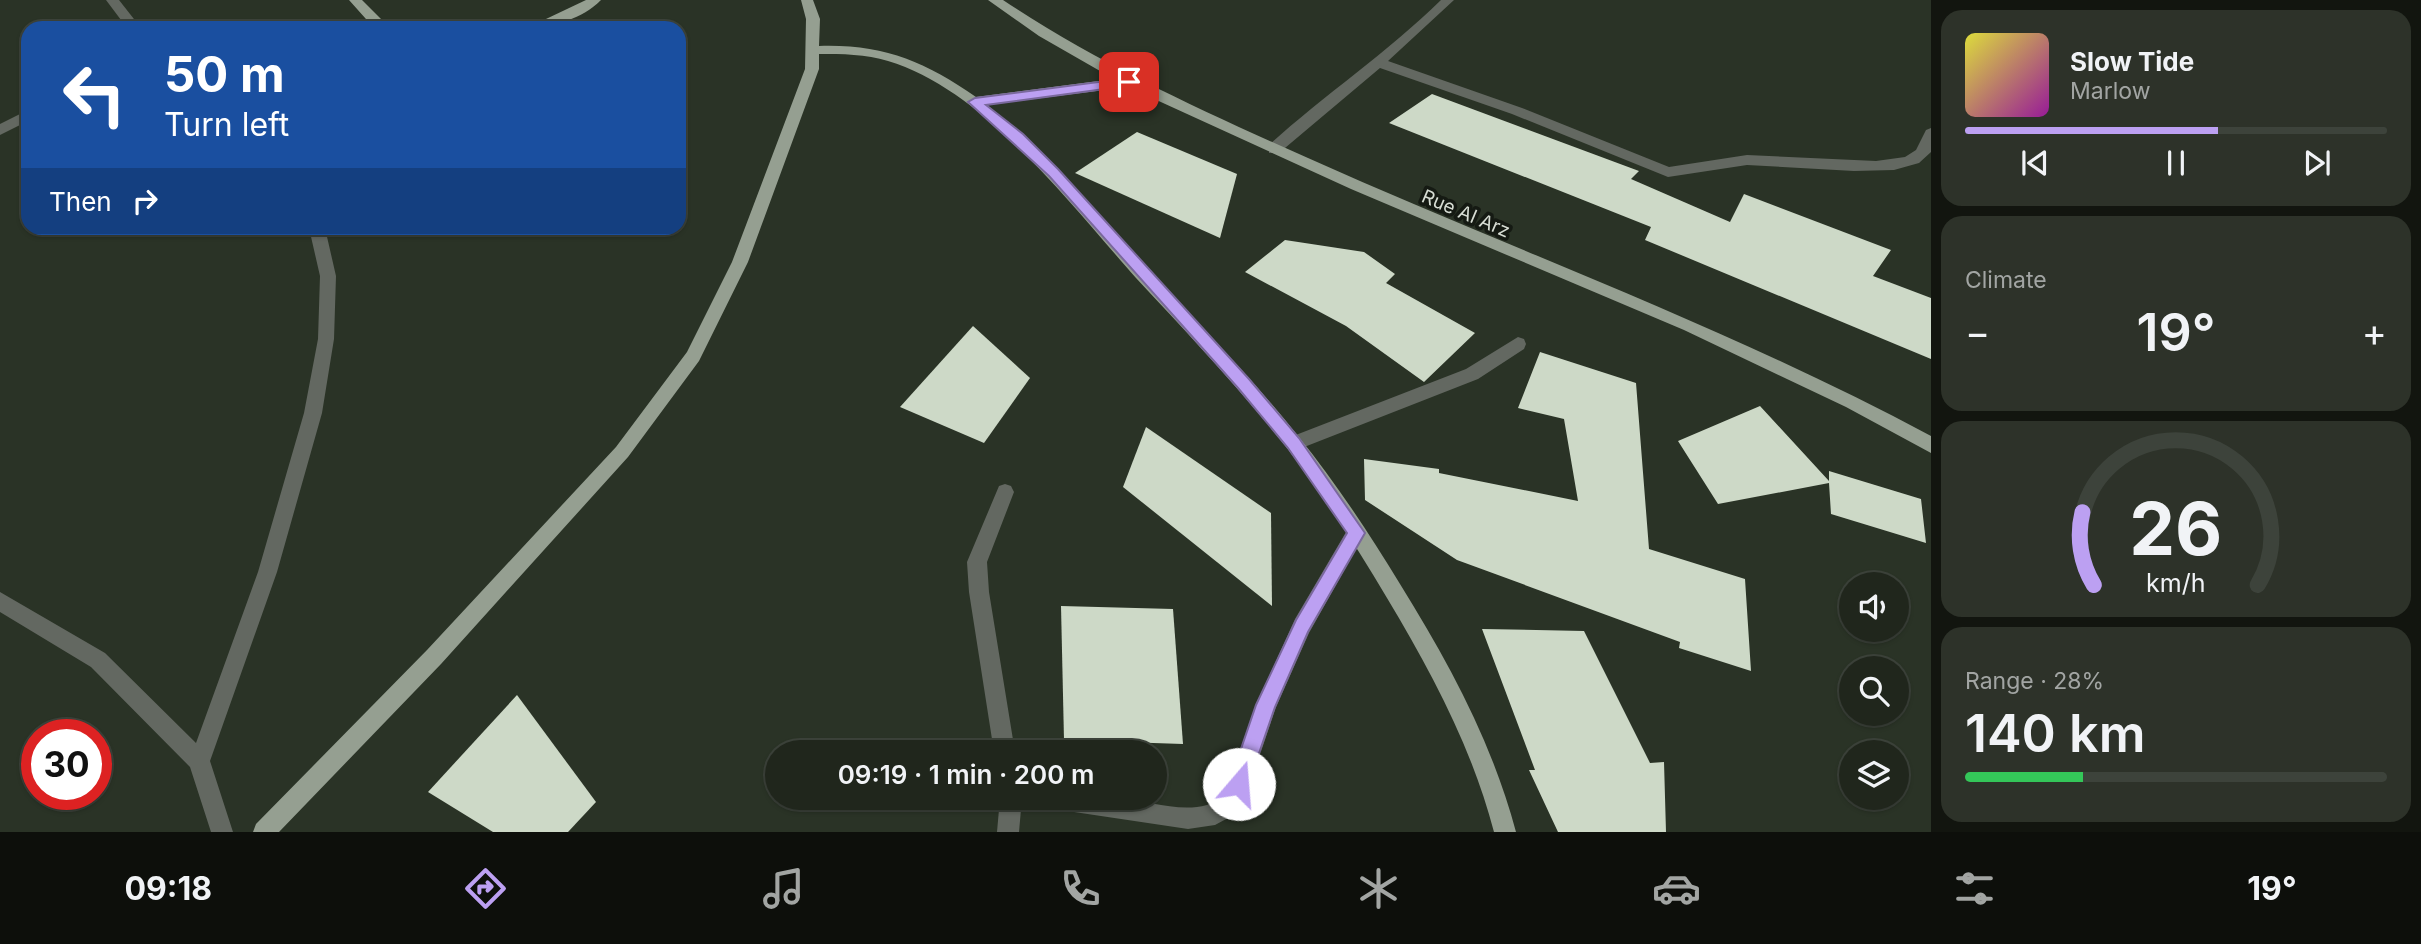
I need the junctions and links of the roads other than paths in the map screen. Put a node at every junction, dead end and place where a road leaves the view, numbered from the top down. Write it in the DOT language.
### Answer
graph roads {
  1 [pos="111,0"];
  2 [pos="355,0"];
  3 [pos="595,0"];
  4 [pos="807,0"];
  5 [pos="994,0"];
  6 [pos="1448,0"];
  7 [pos="128,21"];
  8 [pos="375,21"];
  9 [pos="552,21"];
  10 [pos="814,50"];
  11 [pos="1379,63"];
  12 [pos="1129,82"];
  13 [pos="975,102"];
  14 [pos="21,119"];
  15 [pos="0,130"];
  16 [pos="1931,133"];
  17 [pos="1274,149"];
  18 [pos="319,235"];
  19 [pos="1518,344"];
  20 [pos="1294,443"];
  21 [pos="1931,445"];
  22 [pos="1005,492"];
  23 [pos="1356,533"];
  24 [pos="0,601"];
  25 [pos="1003,740"];
  26 [pos="199,761"];
  27 [pos="1010,810"];
  28 [pos="1129,810"];
  29 [pos="222,832"];
  30 [pos="264,832"];
  31 [pos="1008,832"];
  32 [pos="1505,832"];
  1 -- 7 [label="street"];
  2 -- 8 [label="main road"];
  3 -- 9 [label="main road"];
  4 -- 10 [label="main road"];
  5 -- 12 [label="main road, Rue Al Arz"];
  6 -- 11 [label="street"];
  10 -- 13 [label="main road"];
  10 -- 30 [label="main road"];
  11 -- 16 [label="street"];
  11 -- 17 [label="street"];
  12 -- 13 [label="main road"];
  12 -- 17 [label="main road, Rue Al Arz"];
  13 -- 20 [label="main road"];
  14 -- 15 [label="street"];
  17 -- 21 [label="main road, Rue Al Arz"];
  18 -- 26 [label="street"];
  19 -- 20 [label="street"];
  20 -- 23 [label="main road"];
  22 -- 25 [label="street"];
  23 -- 28 [label="street"];
  23 -- 32 [label="main road"];
  24 -- 26 [label="street"];
  26 -- 29 [label="street"];
  27 -- 31 [label="street"];
}
